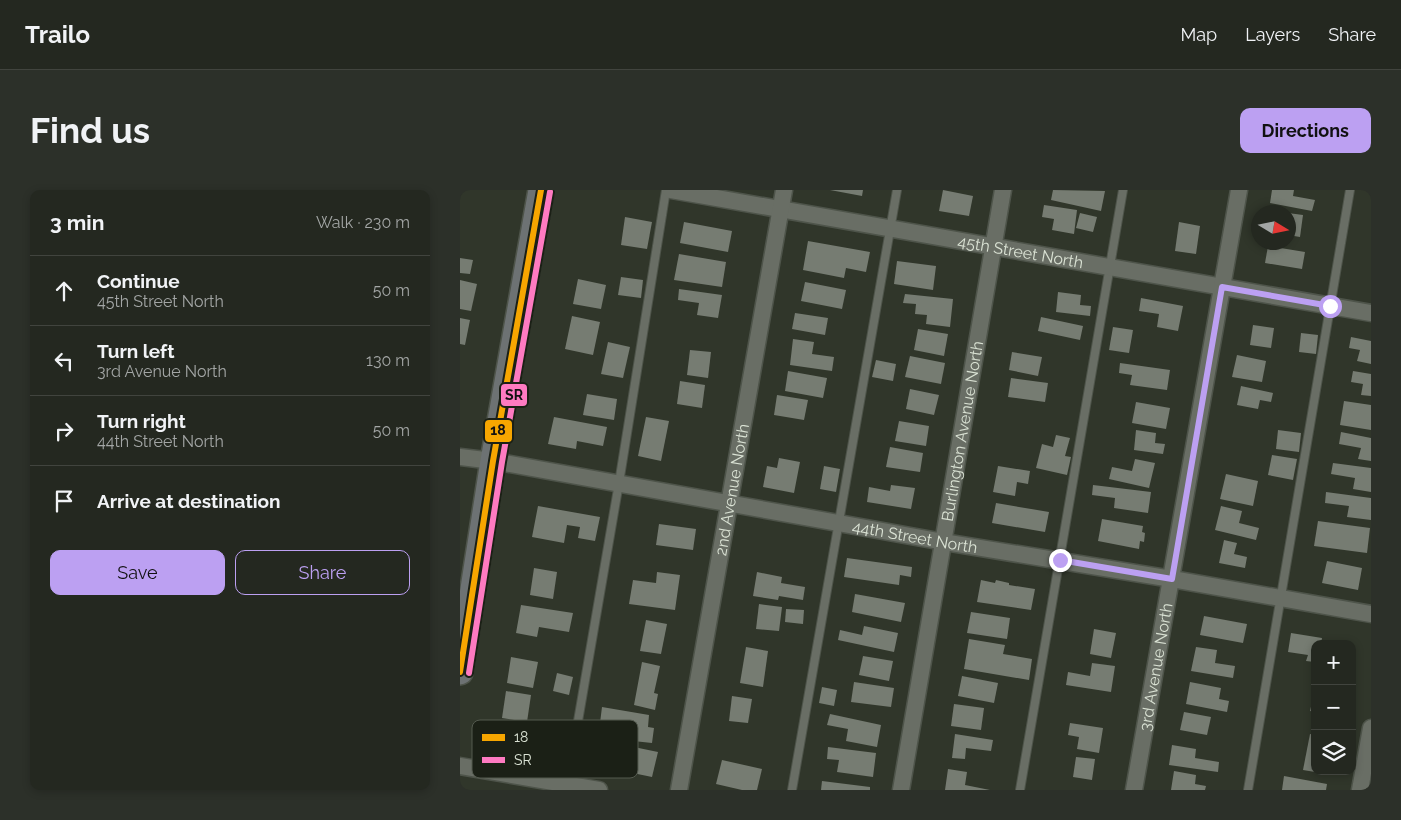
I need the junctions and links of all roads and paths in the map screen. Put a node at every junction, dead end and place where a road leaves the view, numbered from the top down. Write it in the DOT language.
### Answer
graph roads {
  1 [pos="541,190"];
  2 [pos="666,190"];
  3 [pos="671,190"];
  4 [pos="784,190"];
  5 [pos="897,190"];
  6 [pos="1004,190"];
  7 [pos="1123,190"];
  8 [pos="1239,190"];
  9 [pos="1350,190"];
  10 [pos="780,209"];
  11 [pos="890,229"];
  12 [pos="994,248"];
  13 [pos="1110,268"];
  14 [pos="1222,287"];
  15 [pos="1330,306"];
  16 [pos="1371,313"];
  17 [pos="460,457"];
  18 [pos="493,461"];
  19 [pos="619,483"];
  20 [pos="728,502"];
  21 [pos="839,522"];
  22 [pos="944,542"];
  23 [pos="1060,560"];
  24 [pos="1172,579"];
  25 [pos="1281,598"];
  26 [pos="1371,614"];
  27 [pos="460,672"];
  28 [pos="578,720"];
  29 [pos="1371,728"];
  30 [pos="521,778"];
  31 [pos="566,787"];
  32 [pos="599,790"];
  33 [pos="679,790"];
  34 [pos="792,790"];
  35 [pos="901,790"];
  36 [pos="1020,790"];
  37 [pos="1134,790"];
  38 [pos="1248,790"];
  39 [pos="1360,790"];
  1 -- 18 [label="main road"];
  2 -- 19 [label="lane"];
  3 -- 10 [label="street, 45th Street North"];
  4 -- 10 [label="street, 2nd Avenue North"];
  5 -- 11 [label="lane"];
  6 -- 12 [label="street, Burlington Avenue North"];
  7 -- 13 [label="lane"];
  8 -- 14 [label="street, 3rd Avenue North"];
  9 -- 15 [label="lane"];
  10 -- 11 [label="street, 45th Street North"];
  10 -- 20 [label="street, 2nd Avenue North"];
  11 -- 12 [label="street, 45th Street North"];
  11 -- 21 [label="lane"];
  12 -- 13 [label="street, 45th Street North"];
  12 -- 22 [label="street, Burlington Avenue North"];
  13 -- 14 [label="street, 45th Street North"];
  13 -- 23 [label="lane"];
  14 -- 15 [label="street, 45th Street North"];
  14 -- 24 [label="street, 3rd Avenue North"];
  15 -- 16 [label="street, 45th Street North"];
  15 -- 25 [label="lane"];
  17 -- 18 [label="street, 44th Street North"];
  18 -- 19 [label="street, 44th Street North"];
  18 -- 27 [label="main road"];
  19 -- 20 [label="street, 44th Street North"];
  19 -- 28 [label="lane"];
  20 -- 21 [label="street, 44th Street North"];
  20 -- 33 [label="street, 2nd Avenue North"];
  21 -- 22 [label="street, 44th Street North"];
  21 -- 34 [label="lane"];
  22 -- 23 [label="street, 44th Street North"];
  22 -- 35 [label="street, Burlington Avenue North"];
  23 -- 24 [label="street, 44th Street North"];
  23 -- 36 [label="lane"];
  24 -- 25 [label="street, 44th Street North"];
  24 -- 37 [label="street, 3rd Avenue North"];
  25 -- 26 [label="street, 44th Street North"];
  25 -- 38 [label="lane"];
  29 -- 39 [label="street"];
  30 -- 31 [label="street"];
  31 -- 32 [label="street"];
}
